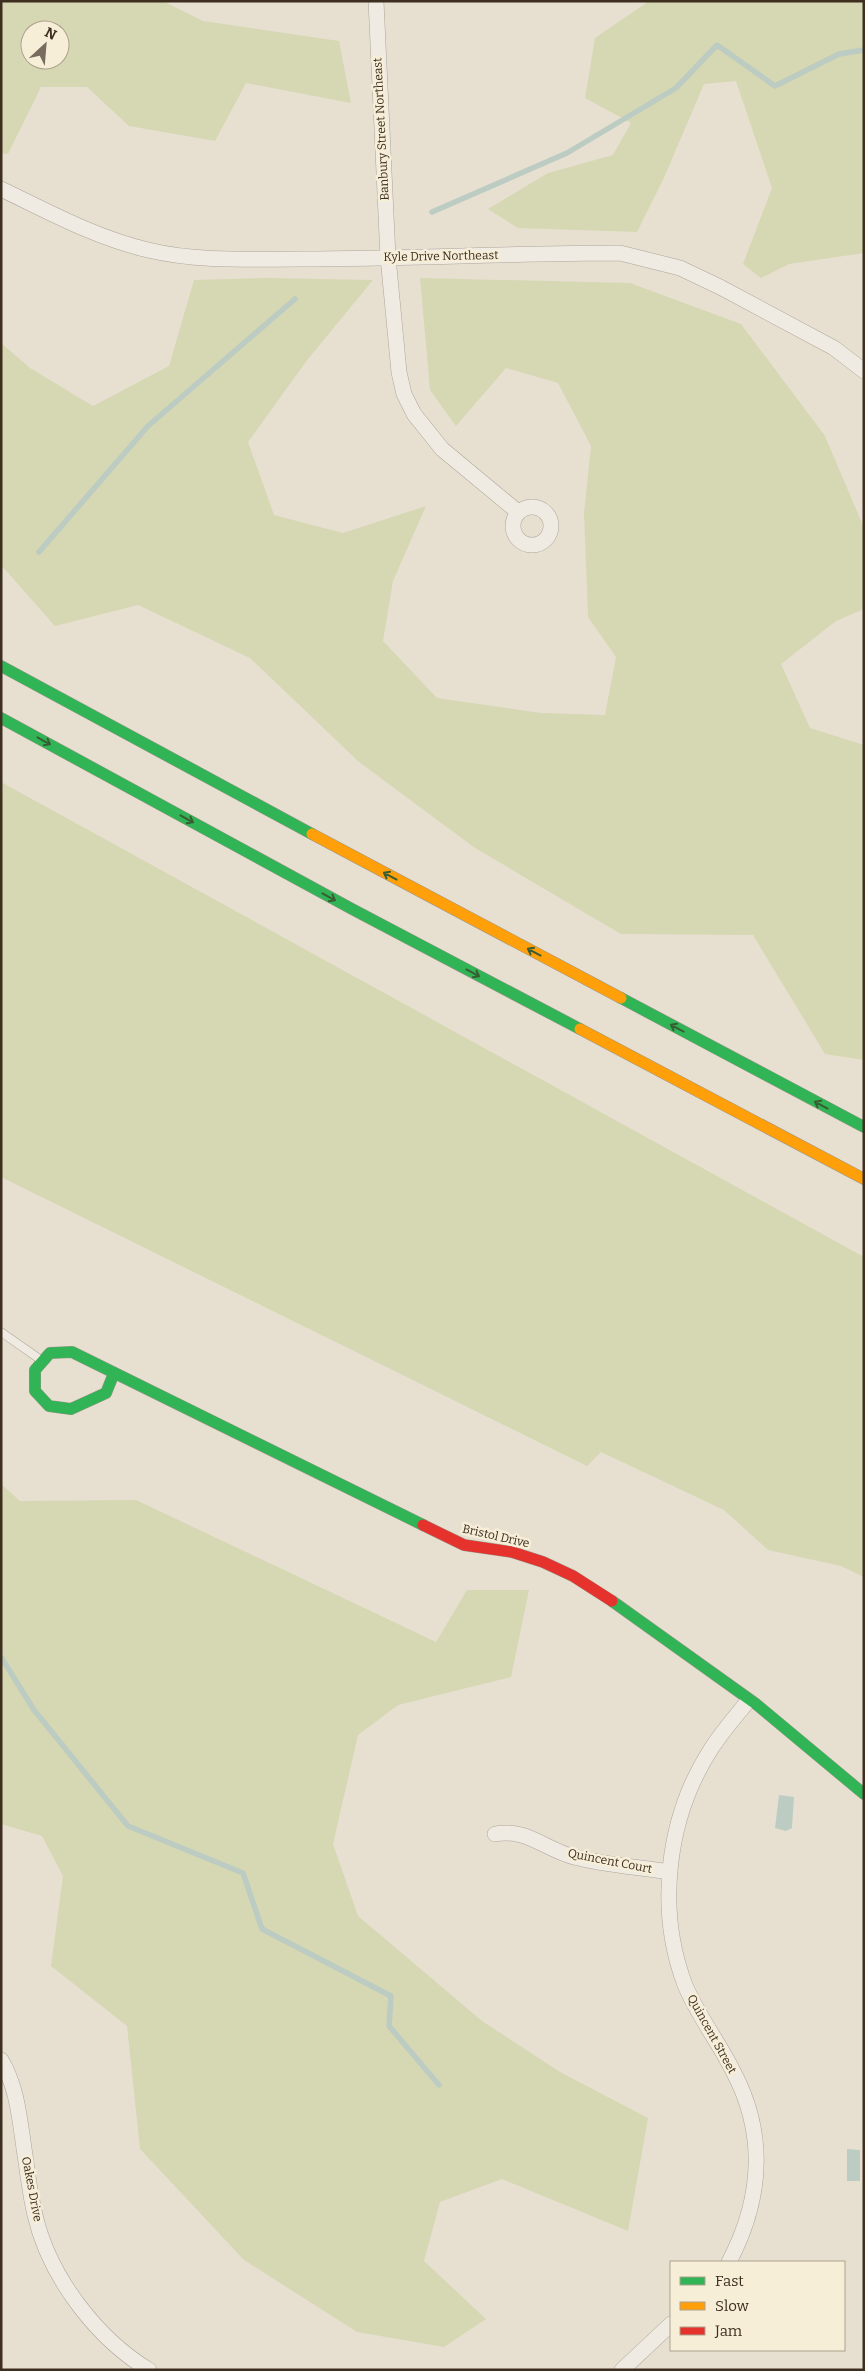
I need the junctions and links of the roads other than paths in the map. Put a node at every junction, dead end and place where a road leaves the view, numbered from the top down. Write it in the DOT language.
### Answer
graph roads {
  1 [pos="376,1"];
  2 [pos="1,189"];
  3 [pos="388,257"];
  4 [pos="864,371"];
  5 [pos="518,512"];
  6 [pos="1,666"];
  7 [pos="1,718"];
  8 [pos="864,1127"];
  9 [pos="864,1179"];
  10 [pos="1,1332"];
  11 [pos="43,1362"];
  12 [pos="114,1373"];
  13 [pos="748,1700"];
  14 [pos="864,1794"];
  15 [pos="495,1834"];
  16 [pos="670,1872"];
  17 [pos="1,2060"];
  18 [pos="729,2261"];
  19 [pos="670,2325"];
  20 [pos="149,2370"];
  21 [pos="622,2370"];
  1 -- 3 [label="street, Banbury Street Northeast"];
  2 -- 3 [label="street, Kyle Drive Northeast"];
  3 -- 4 [label="street, Kyle Drive Northeast"];
  3 -- 5 [label="street, Banbury Street Northeast"];
  8 -- 6 [label="main road, one-way"];
  7 -- 9 [label="main road, one-way"];
  10 -- 11 [label="lane"];
  11 -- 12 [label="main road, Bristol Drive"];
  11 -- 12 [label="main road"];
  12 -- 13 [label="main road, Bristol Drive"];
  13 -- 14 [label="main road, Bristol Drive"];
  13 -- 16 [label="street, Quincent Street"];
  15 -- 16 [label="street, Quincent Court"];
  16 -- 18 [label="street, Quincent Street"];
  17 -- 20 [label="street, Oakes Drive"];
  19 -- 21 [label="street"];
}
